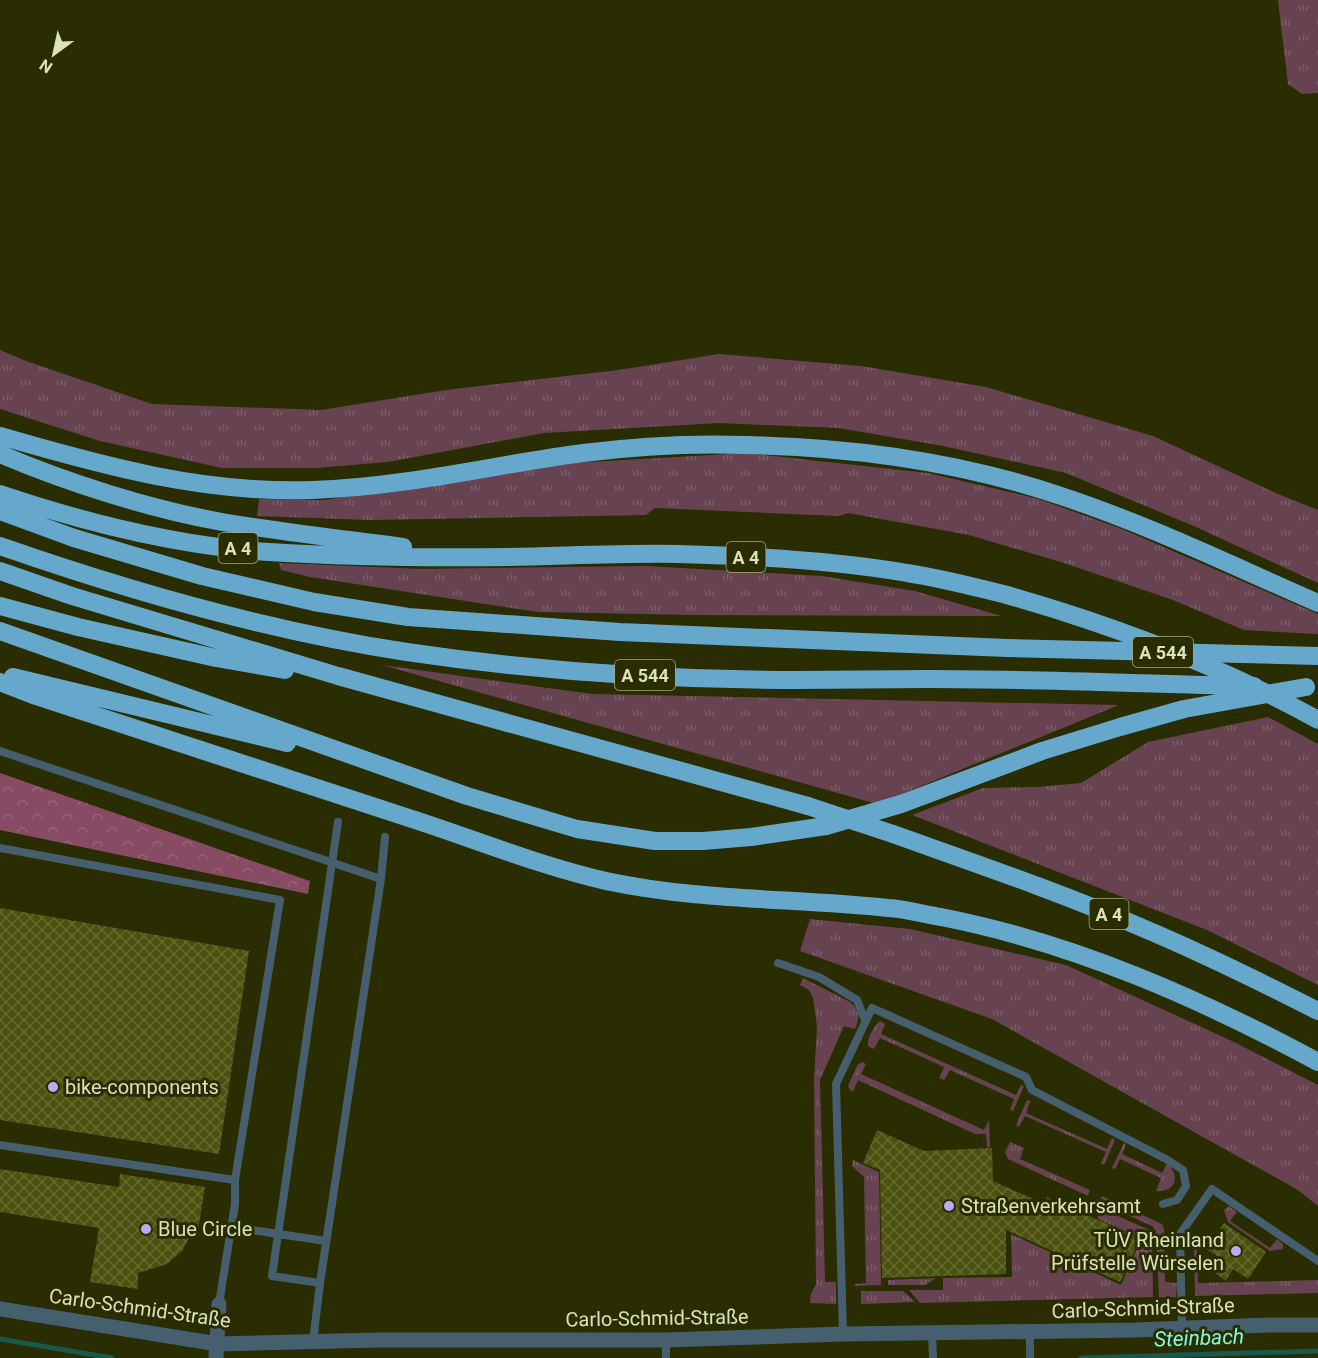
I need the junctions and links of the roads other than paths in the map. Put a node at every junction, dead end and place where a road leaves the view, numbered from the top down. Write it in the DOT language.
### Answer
graph roads {
  1 [pos="0,436"];
  2 [pos="0,454"];
  3 [pos="0,494"];
  4 [pos="0,511"];
  5 [pos="0,546"];
  6 [pos="482,557"];
  7 [pos="0,571"];
  8 [pos="1318,603"];
  9 [pos="0,606"];
  10 [pos="0,631"];
  11 [pos="1318,656"];
  12 [pos="0,674"];
  13 [pos="338,676"];
  14 [pos="0,682"];
  15 [pos="1312,687"];
  16 [pos="1318,720"];
  17 [pos="0,751"];
  18 [pos="382,765"];
  19 [pos="338,822"];
  20 [pos="385,837"];
  21 [pos="0,848"];
  22 [pos="331,862"];
  23 [pos="381,879"];
  24 [pos="778,963"];
  25 [pos="1318,1011"];
  26 [pos="865,1020"];
  27 [pos="1318,1062"];
  28 [pos="0,1145"];
  29 [pos="235,1180"];
  30 [pos="1162,1204"];
  31 [pos="231,1227"];
  32 [pos="278,1234"];
  33 [pos="326,1241"];
  34 [pos="1318,1260"];
  35 [pos="320,1283"];
  36 [pos="219,1304"];
  37 [pos="0,1309"];
  38 [pos="1318,1325"];
  39 [pos="1182,1328"];
  40 [pos="1030,1332"];
  41 [pos="932,1333"];
  42 [pos="843,1334"];
  43 [pos="666,1340"];
  44 [pos="313,1342"];
  45 [pos="217,1351"];
  46 [pos="666,1358"];
  47 [pos="933,1358"];
  48 [pos="1030,1358"];
  1 -- 8 [label="highway"];
  2 -- 6 [label="highway"];
  3 -- 6 [label="highway, A 4"];
  4 -- 11 [label="highway, A 544"];
  5 -- 15 [label="highway, A 544"];
  6 -- 16 [label="highway, A 4, bridge"];
  7 -- 13 [label="highway, A 4"];
  9 -- 13 [label="highway"];
  10 -- 18 [label="highway"];
  12 -- 18 [label="highway"];
  13 -- 25 [label="highway, A 4, bridge"];
  14 -- 27 [label="highway"];
  15 -- 18 [label="highway"];
  17 -- 22 [label="lane"];
  19 -- 22 [label="lane"];
  20 -- 23 [label="lane"];
  21 -- 29 [label="lane"];
  22 -- 23 [label="lane"];
  22 -- 32 [label="lane"];
  23 -- 33 [label="lane"];
  24 -- 26 [label="lane"];
  26 -- 30 [label="lane"];
  26 -- 42 [label="lane"];
  28 -- 29 [label="lane"];
  29 -- 31 [label="lane"];
  31 -- 32 [label="lane"];
  31 -- 36 [label="lane"];
  32 -- 33 [label="lane"];
  32 -- 35 [label="lane"];
  33 -- 35 [label="lane"];
  34 -- 39 [label="lane"];
  35 -- 44 [label="lane"];
  36 -- 45 [label="street"];
  37 -- 45 [label="street, Carlo-Schmid-Straße"];
  38 -- 39 [label="street, Carlo-Schmid-Straße"];
  39 -- 40 [label="street, Carlo-Schmid-Straße"];
  40 -- 41 [label="street, Carlo-Schmid-Straße"];
  40 -- 48 [label="lane"];
  41 -- 42 [label="street, Carlo-Schmid-Straße"];
  41 -- 47 [label="lane"];
  42 -- 43 [label="street, Carlo-Schmid-Straße"];
  43 -- 44 [label="street, Carlo-Schmid-Straße"];
  43 -- 46 [label="lane"];
  44 -- 45 [label="street, Carlo-Schmid-Straße"];
}
